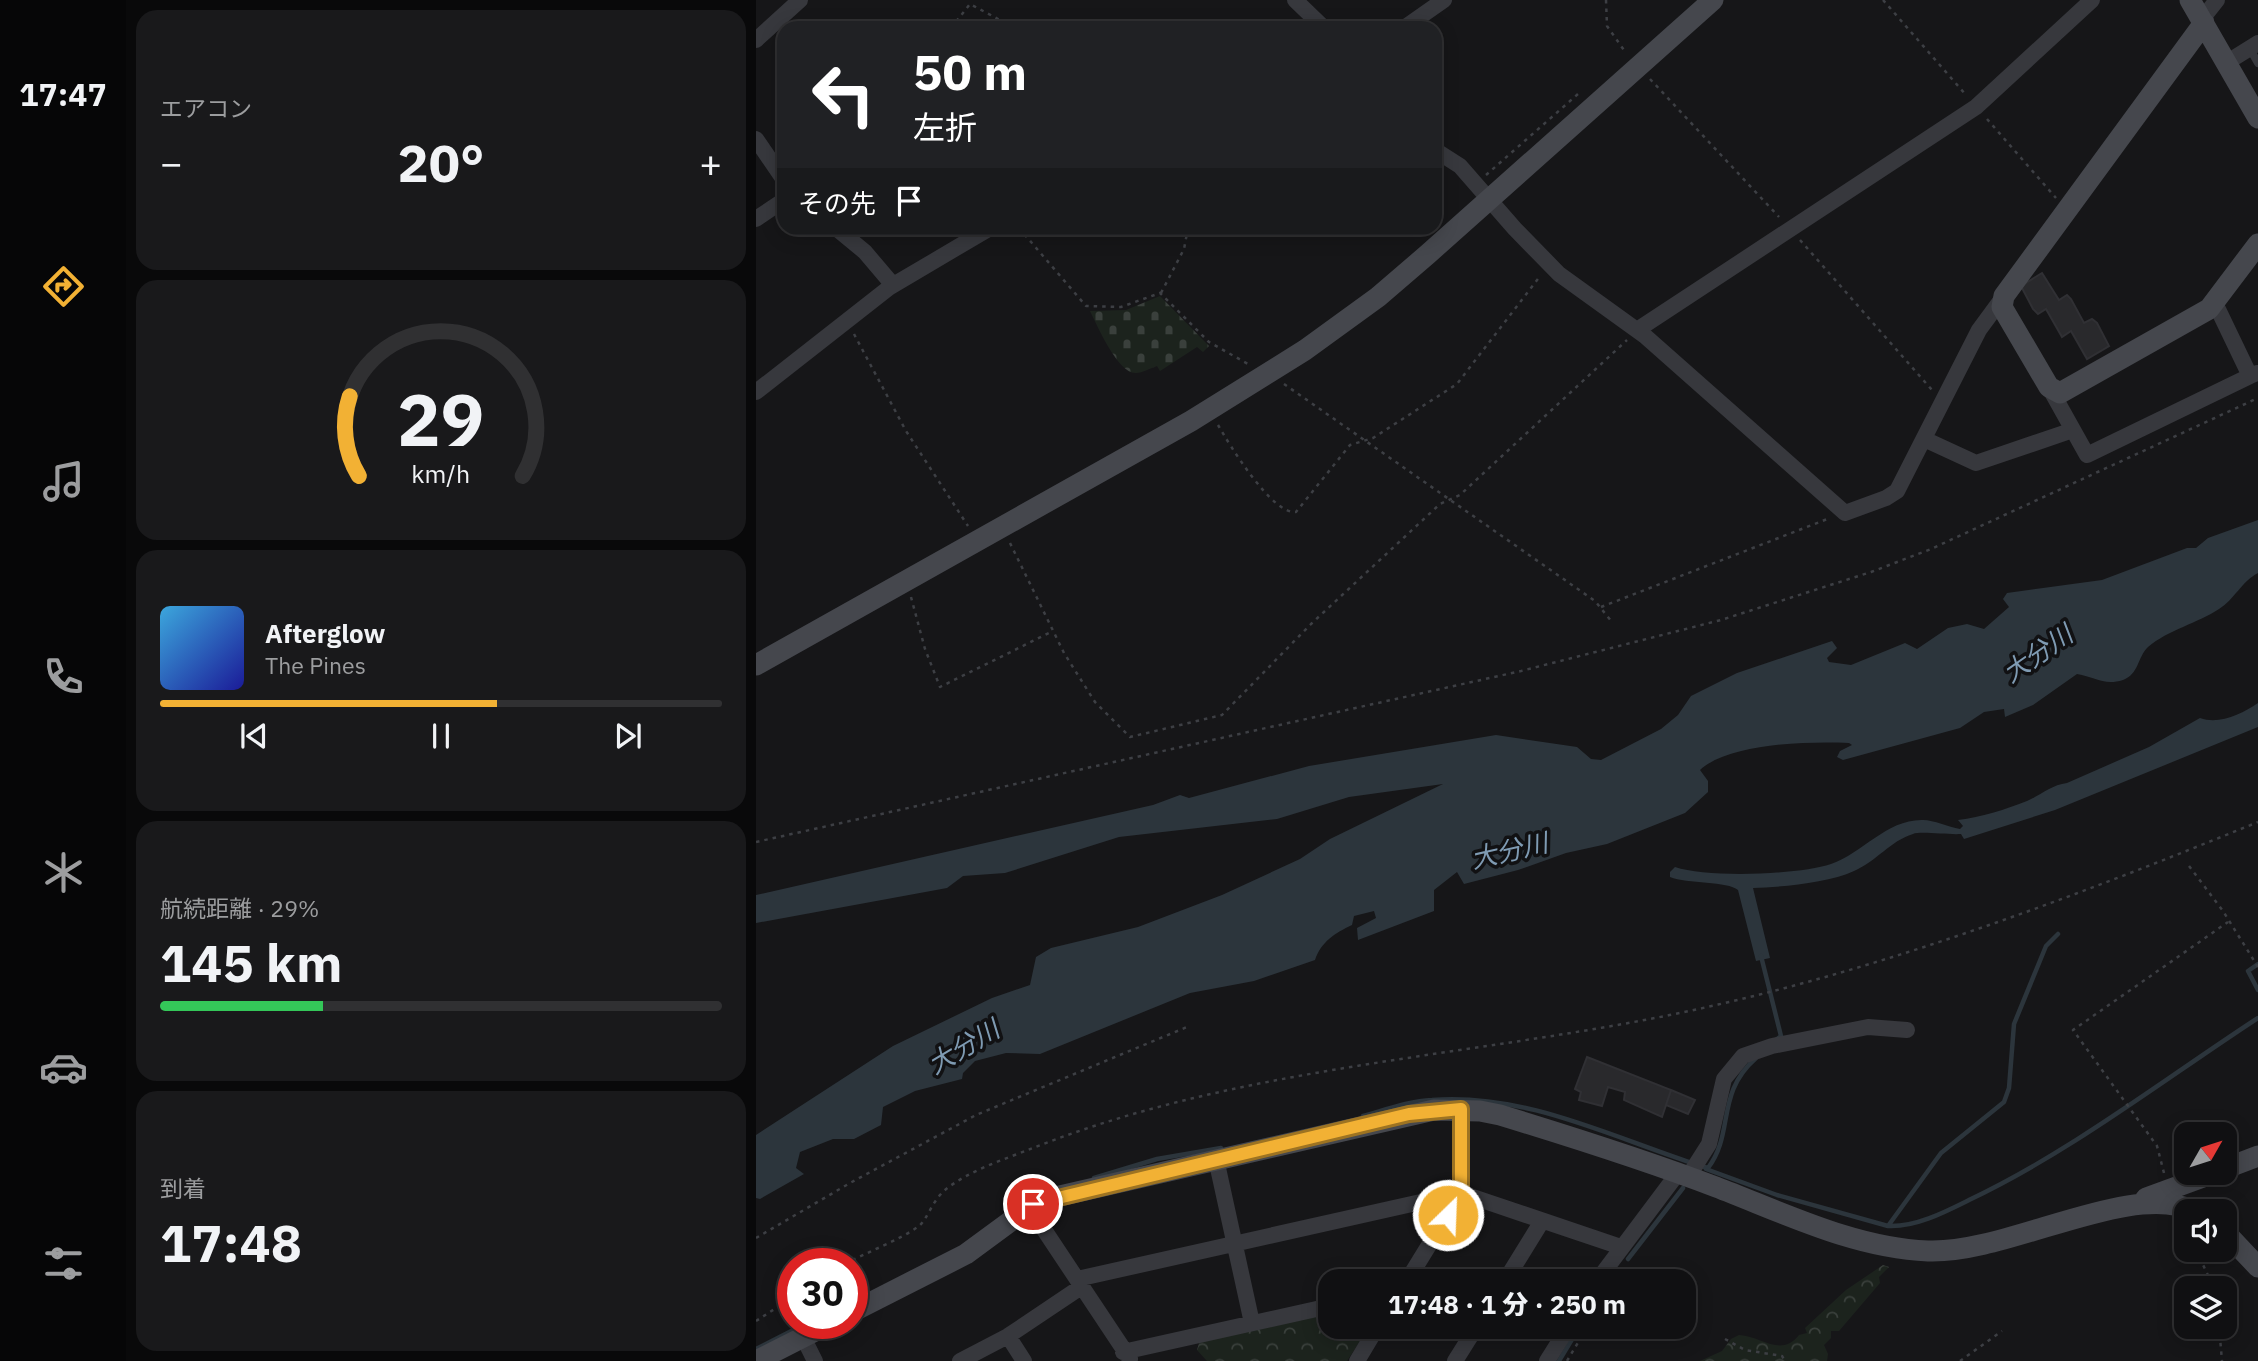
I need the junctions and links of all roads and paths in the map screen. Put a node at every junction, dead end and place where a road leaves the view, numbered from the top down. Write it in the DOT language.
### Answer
graph roads {
  1 [pos="800,0"];
  2 [pos="1295,0"];
  3 [pos="1444,0"];
  4 [pos="1606,0"];
  5 [pos="1713,0"];
  6 [pos="2092,0"];
  7 [pos="2190,0"];
  8 [pos="2217,0"];
  9 [pos="972,2"];
  10 [pos="957,21"];
  11 [pos="1003,21"];
  12 [pos="1317,21"];
  13 [pos="1415,21"];
  14 [pos="2203,21"];
  15 [pos="756,40"];
  16 [pos="2255,52"];
  17 [pos="2226,63"];
  18 [pos="1638,65"];
  19 [pos="2258,118"];
  20 [pos="756,139"];
  21 [pos="1442,154"];
  22 [pos="777,170"];
  23 [pos="1488,200"];
  24 [pos="777,205"];
  25 [pos="756,219"];
  26 [pos="1789,229"];
  27 [pos="844,235"];
  28 [pos="978,235"];
  29 [pos="1025,235"];
  30 [pos="1187,235"];
  31 [pos="2258,244"];
  32 [pos="1550,264"];
  33 [pos="893,285"];
  34 [pos="1161,293"];
  35 [pos="2004,296"];
  36 [pos="2215,303"];
  37 [pos="847,320"];
  38 [pos="1637,330"];
  39 [pos="1269,374"];
  40 [pos="2254,374"];
  41 [pos="2049,387"];
  42 [pos="756,392"];
  43 [pos="2258,398"];
  44 [pos="1942,402"];
  45 [pos="1216,422"];
  46 [pos="2073,430"];
  47 [pos="1363,439"];
  48 [pos="1924,439"];
  49 [pos="1449,500"];
  50 [pos="1845,513"];
  51 [pos="1002,527"];
  52 [pos="978,541"];
  53 [pos="907,580"];
  54 [pos="1601,607"];
  55 [pos="1612,622"];
  56 [pos="1053,631"];
  57 [pos="756,665"];
  58 [pos="2258,821"];
  59 [pos="756,842"];
  60 [pos="2189,866"];
  61 [pos="2228,922"];
  62 [pos="2258,957"];
  63 [pos="2253,960"];
  64 [pos="2258,967"];
  65 [pos="1187,1027"];
  66 [pos="1907,1030"];
  67 [pos="1461,1109"];
  68 [pos="2258,1156"];
  69 [pos="1216,1159"];
  70 [pos="2237,1164"];
  71 [pos="1683,1175"];
  72 [pos="2183,1185"];
  73 [pos="2170,1190"];
  74 [pos="1461,1193"];
  75 [pos="2130,1204"];
  76 [pos="2174,1205"];
  77 [pos="1028,1207"];
  78 [pos="1542,1221"];
  79 [pos="756,1238"];
  80 [pos="1235,1243"];
  81 [pos="2237,1245"];
  82 [pos="1621,1247"];
  83 [pos="868,1252"];
  84 [pos="2258,1267"];
  85 [pos="1414,1269"];
  86 [pos="1512,1269"];
  87 [pos="1605,1269"];
  88 [pos="1079,1283"];
  89 [pos="868,1304"];
  90 [pos="777,1307"];
  91 [pos="1318,1309"];
  92 [pos="756,1321"];
  93 [pos="1252,1323"];
  94 [pos="2002,1331"];
  95 [pos="1008,1336"];
  96 [pos="799,1339"];
  97 [pos="804,1339"];
  98 [pos="1372,1339"];
  99 [pos="1469,1339"];
  100 [pos="1561,1339"];
  101 [pos="1580,1339"];
  102 [pos="1726,1339"];
  103 [pos="2219,1339"];
  104 [pos="1128,1356"];
  105 [pos="1362,1359"];
  106 [pos="757,1361"];
  107 [pos="815,1361"];
  108 [pos="960,1361"];
  109 [pos="1024,1361"];
  110 [pos="1455,1361"];
  111 [pos="1547,1361"];
  112 [pos="1567,1361"];
  113 [pos="1785,1361"];
  114 [pos="1960,1361"];
  115 [pos="2222,1361"];
  1 -- 15 [label="street"];
  2 -- 12 [label="street"];
  3 -- 13 [label="street"];
  4 -- 18 [label="path"];
  5 -- 18 [label="street"];
  6 -- 26 [label="street"];
  7 -- 14 [label="street"];
  8 -- 14 [label="street"];
  9 -- 10 [label="path"];
  9 -- 11 [label="path"];
  14 -- 17 [label="street"];
  14 -- 35 [label="street"];
  16 -- 17 [label="street"];
  17 -- 19 [label="street"];
  18 -- 23 [label="street"];
  18 -- 26 [label="path"];
  20 -- 22 [label="street"];
  21 -- 23 [label="street"];
  23 -- 32 [label="street"];
  23 -- 39 [label="street"];
  24 -- 25 [label="street"];
  26 -- 38 [label="street"];
  26 -- 44 [label="path"];
  27 -- 33 [label="street"];
  28 -- 33 [label="street"];
  29 -- 34 [label="path"];
  30 -- 34 [label="path"];
  31 -- 36 [label="street"];
  32 -- 38 [label="street"];
  32 -- 47 [label="path"];
  33 -- 37 [label="street"];
  34 -- 39 [label="path"];
  35 -- 41 [label="street"];
  35 -- 44 [label="street"];
  36 -- 40 [label="street"];
  36 -- 41 [label="street"];
  37 -- 42 [label="street"];
  37 -- 52 [label="path"];
  38 -- 49 [label="path"];
  38 -- 50 [label="street"];
  39 -- 47 [label="path"];
  39 -- 51 [label="street"];
  40 -- 46 [label="street"];
  41 -- 46 [label="street"];
  43 -- 59 [label="path"];
  44 -- 48 [label="street"];
  45 -- 47 [label="path"];
  46 -- 48 [label="street"];
  47 -- 49 [label="path"];
  48 -- 50 [label="street"];
  49 -- 54 [label="path"];
  49 -- 56 [label="path"];
  50 -- 54 [label="path"];
  51 -- 52 [label="street"];
  51 -- 56 [label="path"];
  52 -- 53 [label="street"];
  53 -- 56 [label="path"];
  53 -- 57 [label="street"];
  54 -- 55 [label="path"];
  58 -- 83 [label="path"];
  60 -- 61 [label="path"];
  61 -- 63 [label="path"];
  61 -- 73 [label="path"];
  62 -- 63 [label="path"];
  63 -- 64 [label="path"];
  65 -- 79 [label="path"];
  66 -- 71 [label="street"];
  67 -- 69 [label="street"];
  67 -- 71 [label="street"];
  67 -- 74 [label="street"];
  68 -- 70 [label="street"];
  69 -- 77 [label="street"];
  69 -- 80 [label="street"];
  71 -- 75 [label="street"];
  71 -- 82 [label="street"];
  72 -- 73 [label="street"];
  73 -- 75 [label="street"];
  74 -- 78 [label="street"];
  74 -- 80 [label="street"];
  74 -- 85 [label="street"];
  75 -- 76 [label="street"];
  77 -- 88 [label="street"];
  77 -- 89 [label="street"];
  78 -- 82 [label="street"];
  78 -- 86 [label="street"];
  80 -- 88 [label="street"];
  80 -- 93 [label="street"];
  81 -- 84 [label="street"];
  82 -- 87 [label="street"];
  88 -- 95 [label="street"];
  88 -- 104 [label="street"];
  90 -- 92 [label="path"];
  91 -- 93 [label="street"];
  93 -- 104 [label="street"];
  94 -- 114 [label="path"];
  95 -- 108 [label="street"];
  95 -- 109 [label="street"];
  96 -- 106 [label="street"];
  97 -- 107 [label="street"];
  98 -- 105 [label="street"];
  99 -- 110 [label="street"];
  100 -- 111 [label="street"];
  101 -- 112 [label="path"];
  102 -- 113 [label="path"];
  103 -- 115 [label="path"];
}
